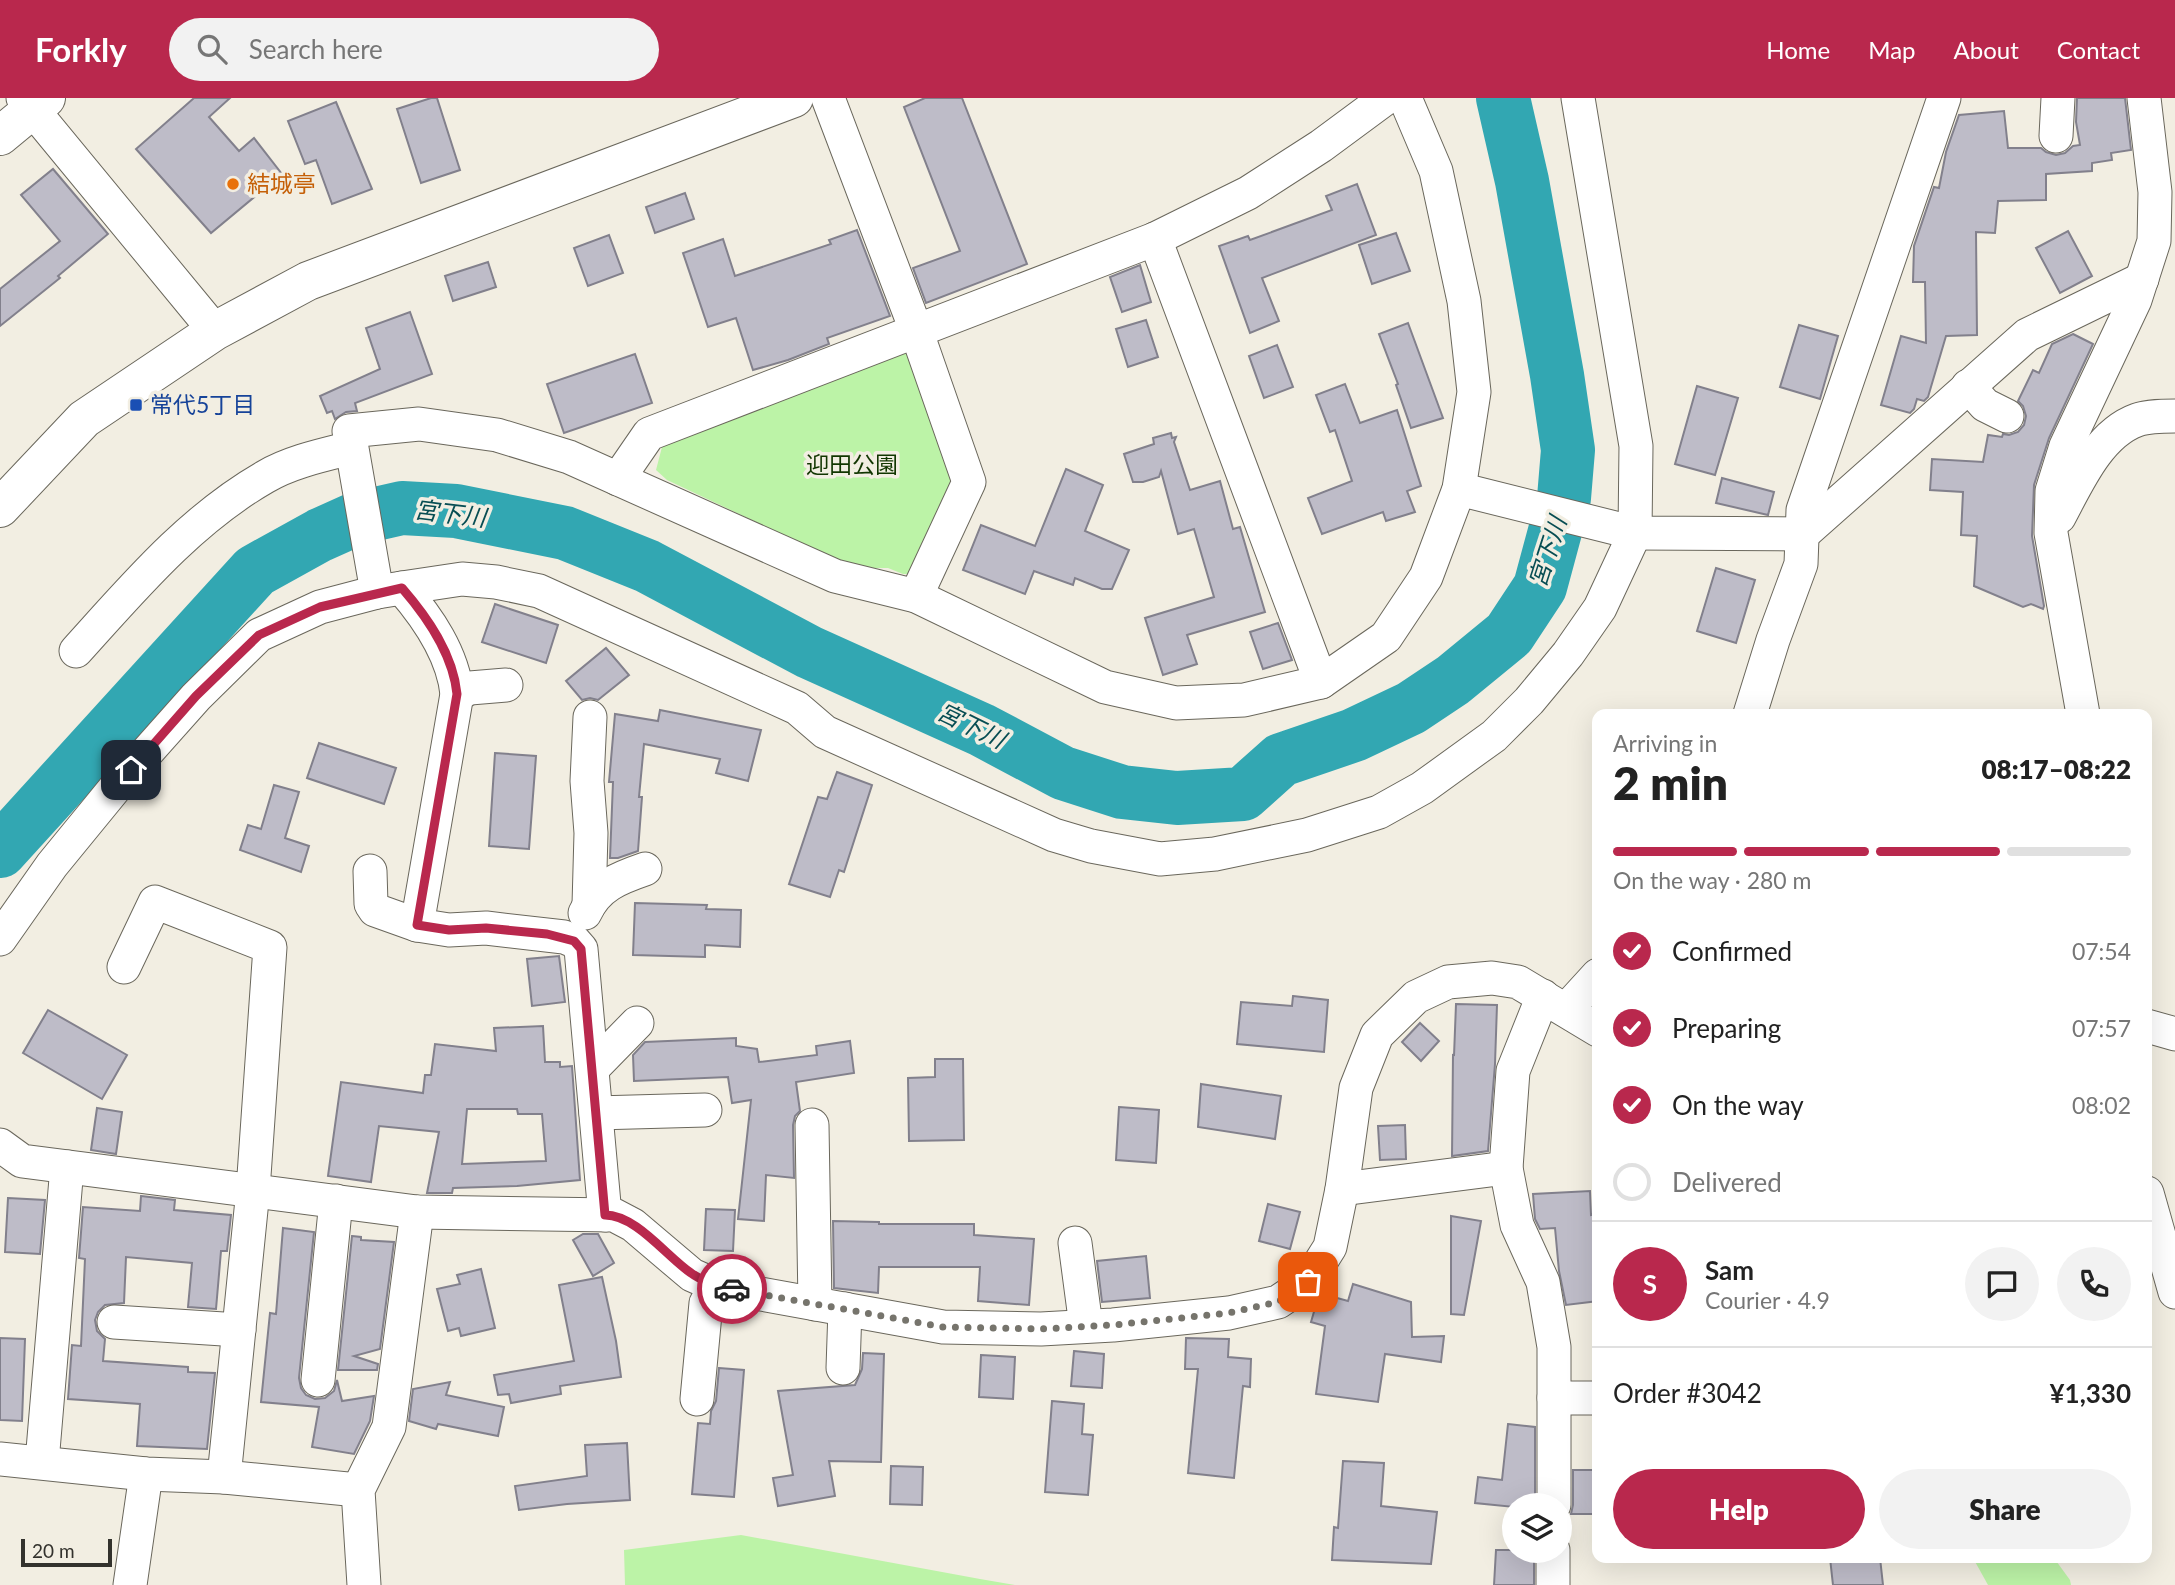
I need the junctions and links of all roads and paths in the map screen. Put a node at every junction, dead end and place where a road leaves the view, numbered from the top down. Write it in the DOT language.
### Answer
graph roads {
  1 [pos="794,98"];
  2 [pos="828,98"];
  3 [pos="1386,98"];
  4 [pos="1578,98"];
  5 [pos="1944,98"];
  6 [pos="2058,98"];
  7 [pos="2144,98"];
  8 [pos="34,102"];
  9 [pos="1421,102"];
  10 [pos="0,136"];
  11 [pos="2056,136"];
  12 [pos="1155,239"];
  13 [pos="2143,279"];
  14 [pos="916,330"];
  15 [pos="215,331"];
  16 [pos="1968,386"];
  17 [pos="2175,415"];
  18 [pos="2007,416"];
  19 [pos="352,452"];
  20 [pos="618,479"];
  21 [pos="1466,491"];
  22 [pos="0,508"];
  23 [pos="1630,532"];
  24 [pos="2051,533"];
  25 [pos="1803,534"];
  26 [pos="385,587"];
  27 [pos="916,596"];
  28 [pos="76,652"];
  29 [pos="1321,682"];
  30 [pos="506,685"];
  31 [pos="457,694"];
  32 [pos="1752,709"];
  33 [pos="2082,709"];
  34 [pos="590,717"];
  35 [pos="645,869"];
  36 [pos="370,871"];
  37 [pos="589,905"];
  38 [pos="417,925"];
  39 [pos="0,939"];
  40 [pos="574,941"];
  41 [pos="124,967"];
  42 [pos="1592,979"];
  43 [pos="1554,1003"];
  44 [pos="637,1023"];
  45 [pos="1592,1026"];
  46 [pos="2152,1027"];
  47 [pos="2175,1034"];
  48 [pos="593,1068"];
  49 [pos="705,1110"];
  50 [pos="597,1113"];
  51 [pos="812,1125"];
  52 [pos="0,1145"];
  53 [pos="67,1167"];
  54 [pos="1506,1168"];
  55 [pos="1342,1189"];
  56 [pos="253,1190"];
  57 [pos="336,1201"];
  58 [pos="2152,1205"];
  59 [pos="416,1212"];
  60 [pos="605,1215"];
  61 [pos="2168,1242"];
  62 [pos="1075,1243"];
  63 [pos="2164,1284"];
  64 [pos="717,1286"];
  65 [pos="830,1307"];
  66 [pos="114,1322"];
  67 [pos="1086,1326"];
  68 [pos="239,1330"];
  69 [pos="843,1368"];
  70 [pos="318,1380"];
  71 [pos="1554,1398"];
  72 [pos="1592,1398"];
  73 [pos="696,1399"];
  74 [pos="0,1459"];
  75 [pos="42,1462"];
  76 [pos="146,1474"];
  77 [pos="224,1478"];
  78 [pos="358,1490"];
  79 [pos="1554,1493"];
  80 [pos="1553,1563"];
  81 [pos="130,1585"];
  82 [pos="364,1585"];
  83 [pos="1553,1585"];
  1 -- 15 [label="street"];
  2 -- 14 [label="street"];
  3 -- 12 [label="street"];
  4 -- 23 [label="street"];
  5 -- 25 [label="street"];
  6 -- 11 [label="street"];
  7 -- 13 [label="street"];
  8 -- 10 [label="street"];
  8 -- 15 [label="street"];
  9 -- 21 [label="street"];
  12 -- 14 [label="street"];
  12 -- 29 [label="street"];
  13 -- 16 [label="street"];
  13 -- 24 [label="street"];
  14 -- 20 [label="street"];
  14 -- 27 [label="street"];
  15 -- 22 [label="street"];
  16 -- 18 [label="street"];
  16 -- 25 [label="street"];
  17 -- 24 [label="street"];
  19 -- 20 [label="street"];
  19 -- 26 [label="street"];
  19 -- 28 [label="street"];
  20 -- 27 [label="street"];
  21 -- 23 [label="street"];
  21 -- 29 [label="street"];
  23 -- 25 [label="street"];
  23 -- 26 [label="street"];
  24 -- 33 [label="street"];
  25 -- 32 [label="street"];
  26 -- 31 [label="street"];
  26 -- 39 [label="street"];
  27 -- 29 [label="street"];
  30 -- 31 [label="street"];
  31 -- 38 [label="street"];
  34 -- 37 [label="street"];
  35 -- 37 [label="street"];
  36 -- 38 [label="street"];
  37 -- 40 [label="street"];
  38 -- 40 [label="street"];
  40 -- 48 [label="street"];
  41 -- 56 [label="street"];
  42 -- 43 [label="street"];
  43 -- 45 [label="street"];
  43 -- 54 [label="street"];
  43 -- 55 [label="street"];
  44 -- 48 [label="street"];
  46 -- 47 [label="street"];
  48 -- 50 [label="street"];
  49 -- 50 [label="street"];
  50 -- 60 [label="street"];
  51 -- 65 [label="street"];
  52 -- 53 [label="street"];
  53 -- 56 [label="street"];
  53 -- 75 [label="street"];
  54 -- 55 [label="street"];
  54 -- 71 [label="street"];
  55 -- 67 [label="street"];
  56 -- 57 [label="street"];
  56 -- 68 [label="street"];
  57 -- 59 [label="street"];
  57 -- 70 [label="street"];
  58 -- 61 [label="street"];
  59 -- 60 [label="street"];
  59 -- 78 [label="street"];
  60 -- 64 [label="street"];
  61 -- 63 [label="street"];
  62 -- 67 [label="street"];
  64 -- 65 [label="street"];
  64 -- 73 [label="street"];
  65 -- 67 [label="street"];
  65 -- 69 [label="street"];
  66 -- 68 [label="street"];
  68 -- 77 [label="street"];
  71 -- 72 [label="street"];
  71 -- 79 [label="street"];
  74 -- 75 [label="street"];
  75 -- 76 [label="street"];
  76 -- 77 [label="street"];
  76 -- 81 [label="street"];
  77 -- 78 [label="street"];
  78 -- 82 [label="street"];
  80 -- 83 [label="street"];
}
